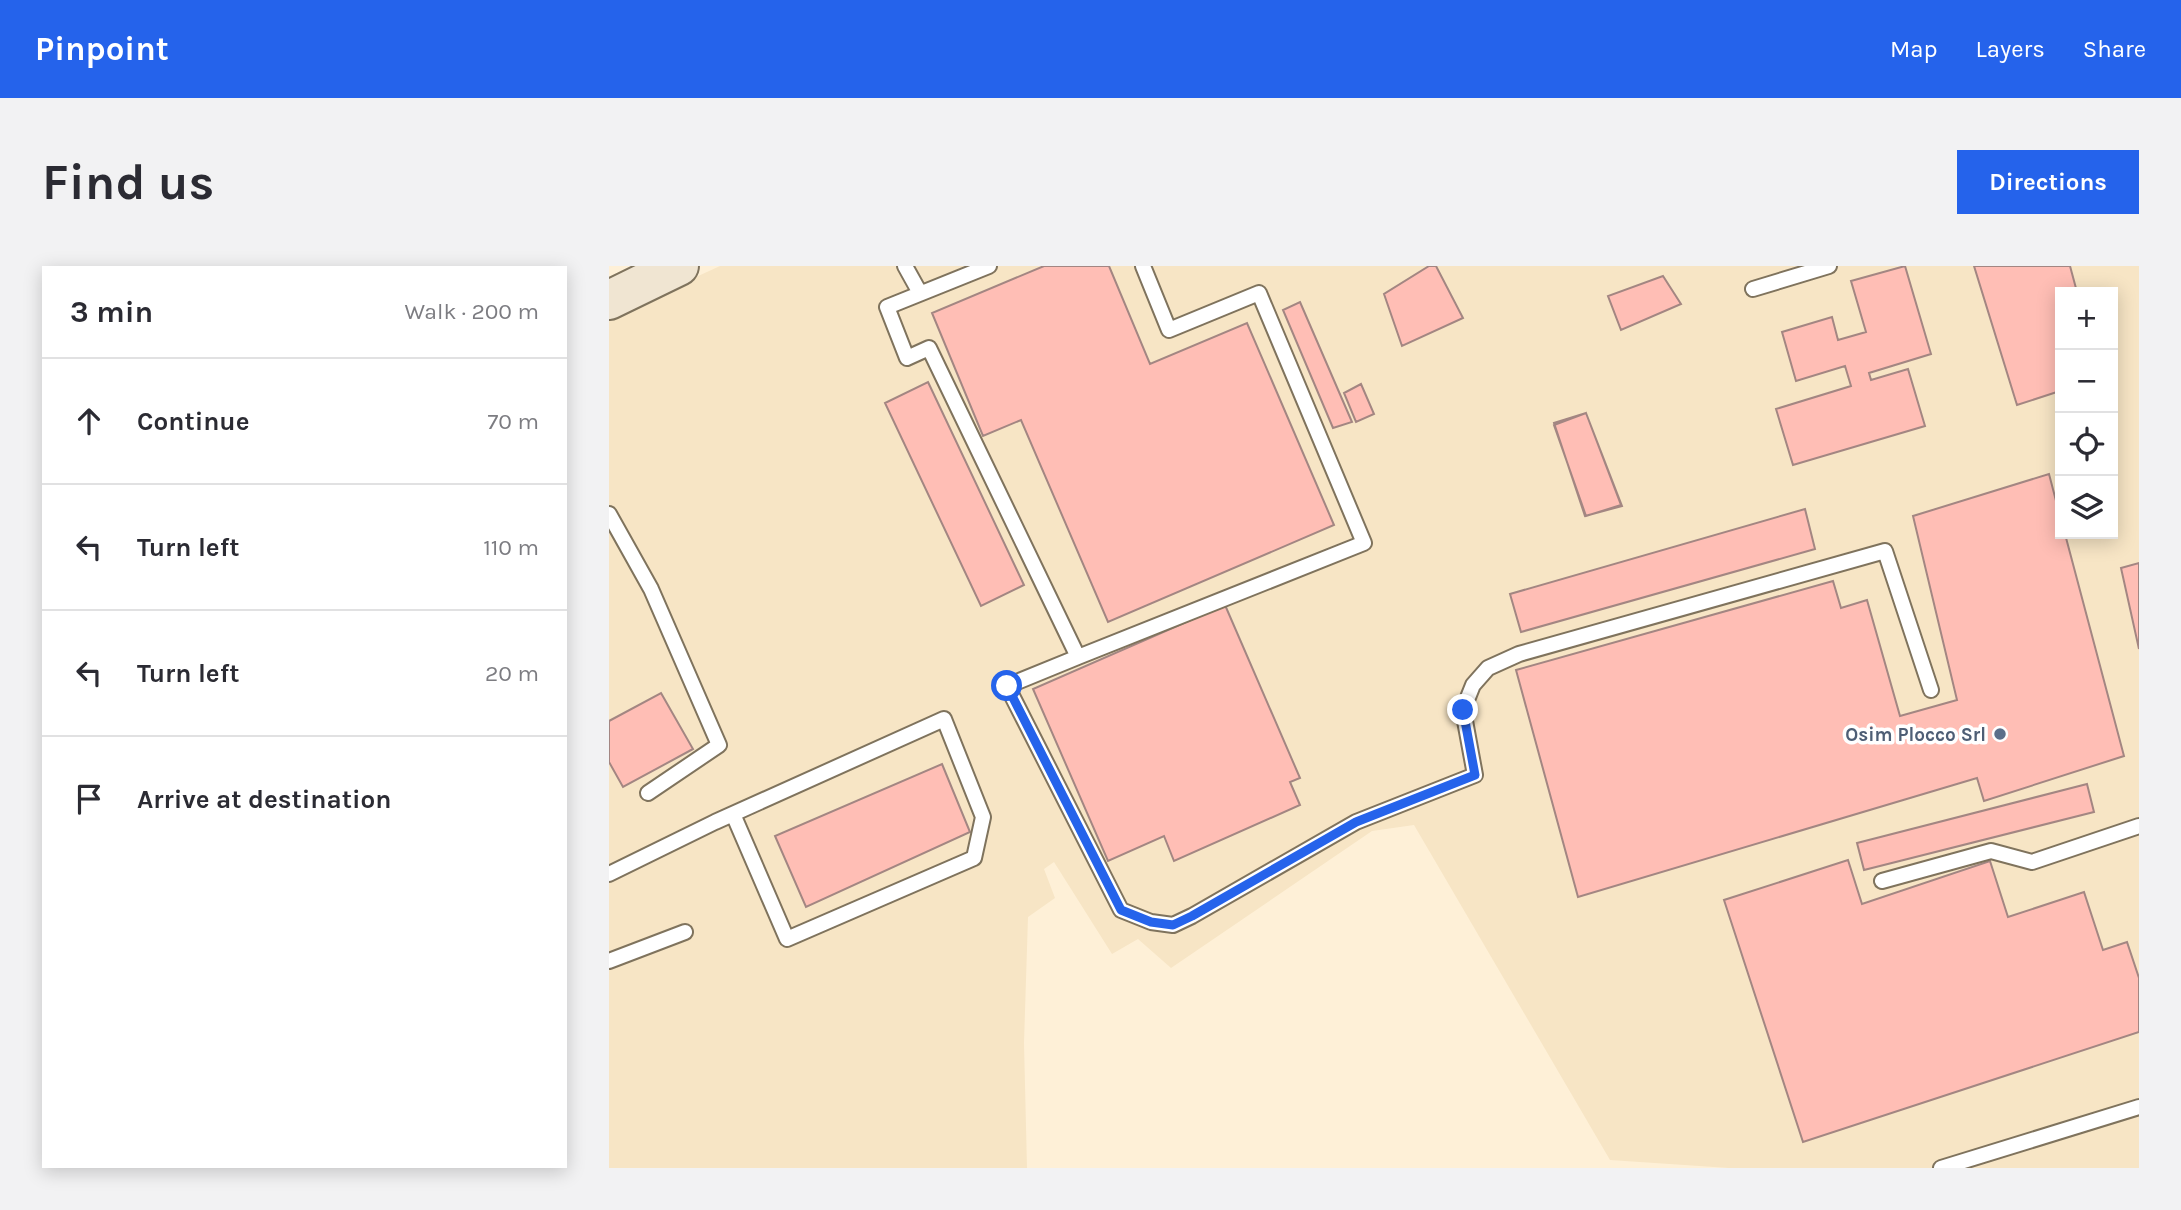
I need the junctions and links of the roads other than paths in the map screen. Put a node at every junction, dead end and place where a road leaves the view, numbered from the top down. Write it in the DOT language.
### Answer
graph roads {
  1 [pos="679,266"];
  2 [pos="905,266"];
  3 [pos="989,266"];
  4 [pos="1143,266"];
  5 [pos="1829,266"];
  6 [pos="625,288"];
  7 [pos="1753,289"];
  8 [pos="919,293"];
  9 [pos="609,514"];
  10 [pos="1078,657"];
  11 [pos="1931,690"];
  12 [pos="648,793"];
  13 [pos="733,814"];
  14 [pos="2139,826"];
  15 [pos="609,874"];
  16 [pos="1882,881"];
  17 [pos="685,932"];
  18 [pos="609,961"];
  19 [pos="2139,1107"];
  20 [pos="1941,1168"];
  1 -- 6 [label="street"];
  2 -- 8 [label="lane"];
  3 -- 8 [label="lane"];
  4 -- 10 [label="lane"];
  5 -- 7 [label="lane"];
  8 -- 10 [label="lane"];
  9 -- 12 [label="lane"];
  10 -- 11 [label="lane"];
  13 -- 13 [label="lane"];
  13 -- 15 [label="lane"];
  14 -- 16 [label="lane"];
  17 -- 18 [label="lane"];
  19 -- 20 [label="lane"];
}
